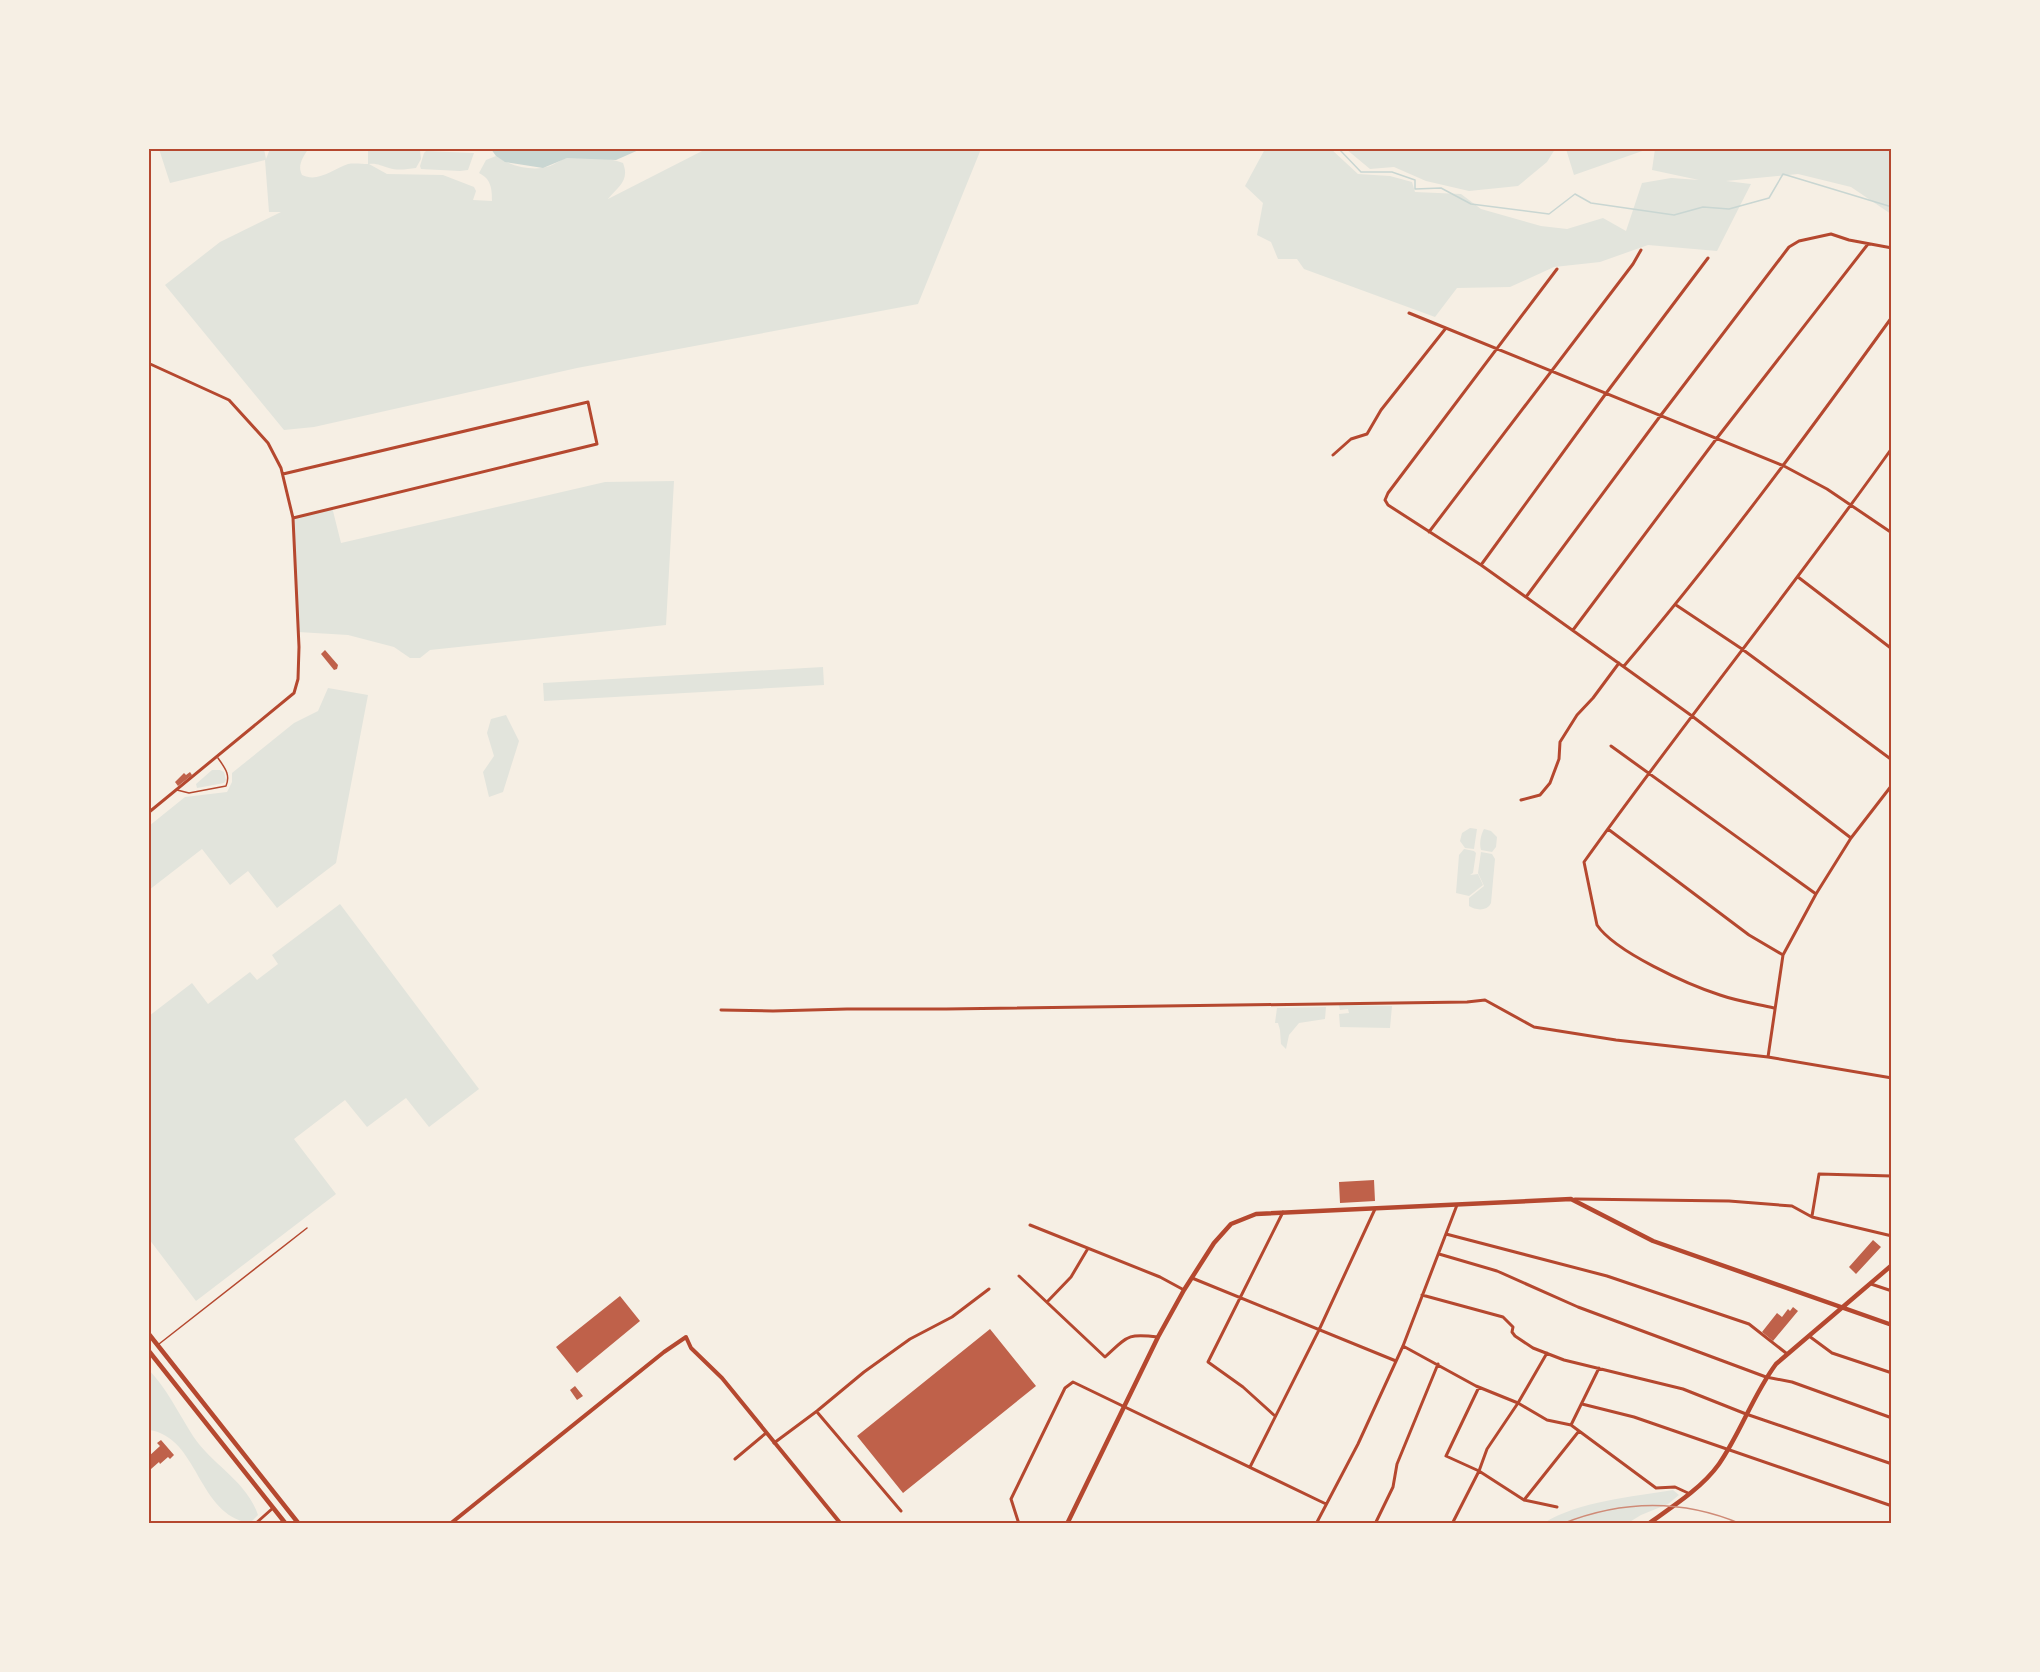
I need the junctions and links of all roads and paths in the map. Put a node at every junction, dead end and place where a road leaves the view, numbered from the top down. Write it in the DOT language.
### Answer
graph roads {
  1 [pos="1868,244"];
  2 [pos="1892,248"];
  3 [pos="1641,250"];
  4 [pos="1708,258"];
  5 [pos="1557,269"];
  6 [pos="1410,313"];
  7 [pos="1892,317"];
  8 [pos="1446,328"];
  9 [pos="1496,349"];
  10 [pos="148,363"];
  11 [pos="1551,371"];
  12 [pos="1607,392"];
  13 [pos="1661,415"];
  14 [pos="1718,438"];
  15 [pos="1892,448"];
  16 [pos="1333,455"];
  17 [pos="1784,465"];
  18 [pos="283,474"];
  19 [pos="1852,504"];
  20 [pos="292,518"];
  21 [pos="1430,532"];
  22 [pos="1892,533"];
  23 [pos="1481,565"];
  24 [pos="1798,577"];
  25 [pos="1526,597"];
  26 [pos="1676,605"];
  27 [pos="1573,630"];
  28 [pos="1742,649"];
  29 [pos="1892,649"];
  30 [pos="1619,663"];
  31 [pos="1624,666"];
  32 [pos="1692,716"];
  33 [pos="1611,746"];
  34 [pos="217,758"];
  35 [pos="1892,760"];
  36 [pos="1649,773"];
  37 [pos="1892,785"];
  38 [pos="177,790"];
  39 [pos="1521,800"];
  40 [pos="148,813"];
  41 [pos="1608,829"];
  42 [pos="1851,838"];
  43 [pos="1816,894"];
  44 [pos="1783,955"];
  45 [pos="1774,1008"];
  46 [pos="721,1010"];
  47 [pos="1768,1057"];
  48 [pos="1892,1078"];
  49 [pos="1892,1176"];
  50 [pos="1571,1199"];
  51 [pos="1458,1203"];
  52 [pos="1375,1209"];
  53 [pos="1283,1212"];
  54 [pos="1812,1217"];
  55 [pos="1030,1226"];
  56 [pos="307,1228"];
  57 [pos="1446,1234"];
  58 [pos="1892,1236"];
  59 [pos="1087,1250"];
  60 [pos="1439,1254"];
  61 [pos="1892,1265"];
  62 [pos="1018,1276"];
  63 [pos="1192,1278"];
  64 [pos="1869,1283"];
  65 [pos="989,1289"];
  66 [pos="1184,1290"];
  67 [pos="1892,1291"];
  68 [pos="1422,1295"];
  69 [pos="1240,1298"];
  70 [pos="1047,1302"];
  71 [pos="1839,1308"];
  72 [pos="1892,1325"];
  73 [pos="1319,1330"];
  74 [pos="148,1333"];
  75 [pos="1807,1335"];
  76 [pos="1158,1337"];
  77 [pos="159,1345"];
  78 [pos="1403,1346"];
  79 [pos="148,1350"];
  80 [pos="1547,1353"];
  81 [pos="1786,1353"];
  82 [pos="1396,1362"];
  83 [pos="1438,1364"];
  84 [pos="1599,1368"];
  85 [pos="1892,1373"];
  86 [pos="1766,1377"];
  87 [pos="1479,1387"];
  88 [pos="1518,1404"];
  89 [pos="1582,1404"];
  90 [pos="1124,1406"];
  91 [pos="817,1411"];
  92 [pos="1746,1414"];
  93 [pos="1275,1416"];
  94 [pos="1892,1418"];
  95 [pos="1571,1425"];
  96 [pos="1579,1431"];
  97 [pos="766,1433"];
  98 [pos="774,1443"];
  99 [pos="1727,1450"];
  100 [pos="735,1459"];
  101 [pos="1892,1464"];
  102 [pos="1250,1467"];
  103 [pos="1479,1471"];
  104 [pos="1688,1493"];
  105 [pos="1524,1500"];
  106 [pos="1326,1504"];
  107 [pos="1892,1506"];
  108 [pos="1557,1507"];
  109 [pos="273,1508"];
  110 [pos="902,1511"];
  111 [pos="255,1524"];
  112 [pos="286,1524"];
  113 [pos="300,1524"];
  114 [pos="450,1524"];
  115 [pos="842,1524"];
  116 [pos="1019,1524"];
  117 [pos="1067,1524"];
  118 [pos="1316,1524"];
  119 [pos="1375,1524"];
  120 [pos="1452,1524"];
  121 [pos="1648,1524"];
  1 -- 2 [label="street"];
  1 -- 13 [label="street"];
  1 -- 14 [label="street"];
  3 -- 11 [label="street"];
  4 -- 12 [label="street"];
  5 -- 9 [label="street"];
  6 -- 8 [label="street"];
  7 -- 17 [label="street"];
  8 -- 9 [label="street"];
  8 -- 16 [label="street"];
  9 -- 11 [label="street"];
  9 -- 21 [label="street"];
  10 -- 18 [label="street"];
  11 -- 12 [label="street"];
  11 -- 21 [label="street"];
  12 -- 13 [label="street"];
  12 -- 23 [label="street"];
  13 -- 14 [label="street"];
  13 -- 25 [label="street"];
  14 -- 17 [label="street"];
  14 -- 27 [label="street"];
  15 -- 19 [label="street"];
  17 -- 19 [label="street"];
  17 -- 26 [label="street"];
  18 -- 20 [label="street"];
  18 -- 20 [label="street"];
  19 -- 22 [label="street"];
  19 -- 24 [label="street"];
  20 -- 34 [label="street"];
  21 -- 23 [label="street"];
  23 -- 25 [label="street"];
  24 -- 28 [label="street"];
  24 -- 29 [label="street"];
  25 -- 27 [label="street"];
  26 -- 28 [label="street"];
  26 -- 31 [label="street"];
  27 -- 30 [label="street"];
  28 -- 32 [label="street"];
  28 -- 35 [label="street"];
  30 -- 31 [label="street"];
  30 -- 39 [label="street"];
  31 -- 32 [label="street"];
  32 -- 36 [label="street"];
  32 -- 42 [label="street"];
  33 -- 36 [label="street"];
  34 -- 38 [label="street"];
  34 -- 38 [label="lane"];
  36 -- 41 [label="street"];
  36 -- 43 [label="street"];
  37 -- 42 [label="street"];
  38 -- 40 [label="street"];
  41 -- 44 [label="street"];
  41 -- 45 [label="street"];
  42 -- 43 [label="street"];
  43 -- 44 [label="street"];
  44 -- 45 [label="street"];
  45 -- 47 [label="street"];
  46 -- 47 [label="street"];
  47 -- 48 [label="street"];
  49 -- 54 [label="street"];
  50 -- 51 [label="main road"];
  50 -- 54 [label="street"];
  50 -- 71 [label="main road"];
  51 -- 52 [label="main road"];
  51 -- 57 [label="street"];
  52 -- 53 [label="main road"];
  52 -- 73 [label="street"];
  53 -- 63 [label="main road"];
  53 -- 69 [label="street"];
  54 -- 58 [label="street"];
  55 -- 59 [label="street"];
  56 -- 77 [label="lane"];
  57 -- 60 [label="street"];
  57 -- 81 [label="street"];
  59 -- 66 [label="street"];
  59 -- 70 [label="street"];
  60 -- 68 [label="street"];
  60 -- 86 [label="street"];
  61 -- 64 [label="main road"];
  62 -- 70 [label="street"];
  63 -- 66 [label="main road"];
  63 -- 69 [label="street"];
  64 -- 67 [label="street"];
  64 -- 71 [label="main road"];
  65 -- 91 [label="street"];
  66 -- 76 [label="main road"];
  68 -- 78 [label="street"];
  68 -- 80 [label="street"];
  69 -- 73 [label="street"];
  69 -- 93 [label="street"];
  70 -- 76 [label="street"];
  71 -- 72 [label="main road"];
  71 -- 75 [label="main road"];
  73 -- 82 [label="street"];
  73 -- 93 [label="street"];
  74 -- 77 [label="main road"];
  75 -- 81 [label="main road"];
  75 -- 85 [label="street"];
  76 -- 90 [label="main road"];
  77 -- 113 [label="main road"];
  78 -- 82 [label="street"];
  78 -- 83 [label="street"];
  79 -- 109 [label="main road"];
  80 -- 84 [label="street"];
  80 -- 88 [label="street"];
  81 -- 86 [label="main road"];
  82 -- 106 [label="street"];
  83 -- 87 [label="street"];
  83 -- 119 [label="street"];
  84 -- 89 [label="street"];
  84 -- 92 [label="street"];
  86 -- 92 [label="main road"];
  86 -- 94 [label="street"];
  87 -- 88 [label="street"];
  87 -- 103 [label="street"];
  88 -- 95 [label="street"];
  88 -- 103 [label="street"];
  89 -- 95 [label="street"];
  89 -- 99 [label="street"];
  90 -- 102 [label="street"];
  90 -- 116 [label="street"];
  90 -- 117 [label="main road"];
  91 -- 98 [label="street"];
  91 -- 110 [label="street"];
  92 -- 99 [label="main road"];
  92 -- 101 [label="street"];
  93 -- 102 [label="street"];
  95 -- 96 [label="street"];
  96 -- 104 [label="street"];
  96 -- 105 [label="street"];
  97 -- 98 [label="street"];
  97 -- 100 [label="street"];
  97 -- 114 [label="street"];
  98 -- 115 [label="street"];
  99 -- 104 [label="main road"];
  99 -- 107 [label="street"];
  102 -- 106 [label="street"];
  103 -- 105 [label="street"];
  103 -- 120 [label="street"];
  104 -- 121 [label="main road"];
  105 -- 108 [label="street"];
  106 -- 118 [label="street"];
  109 -- 111 [label="street"];
  109 -- 112 [label="main road"];
}
